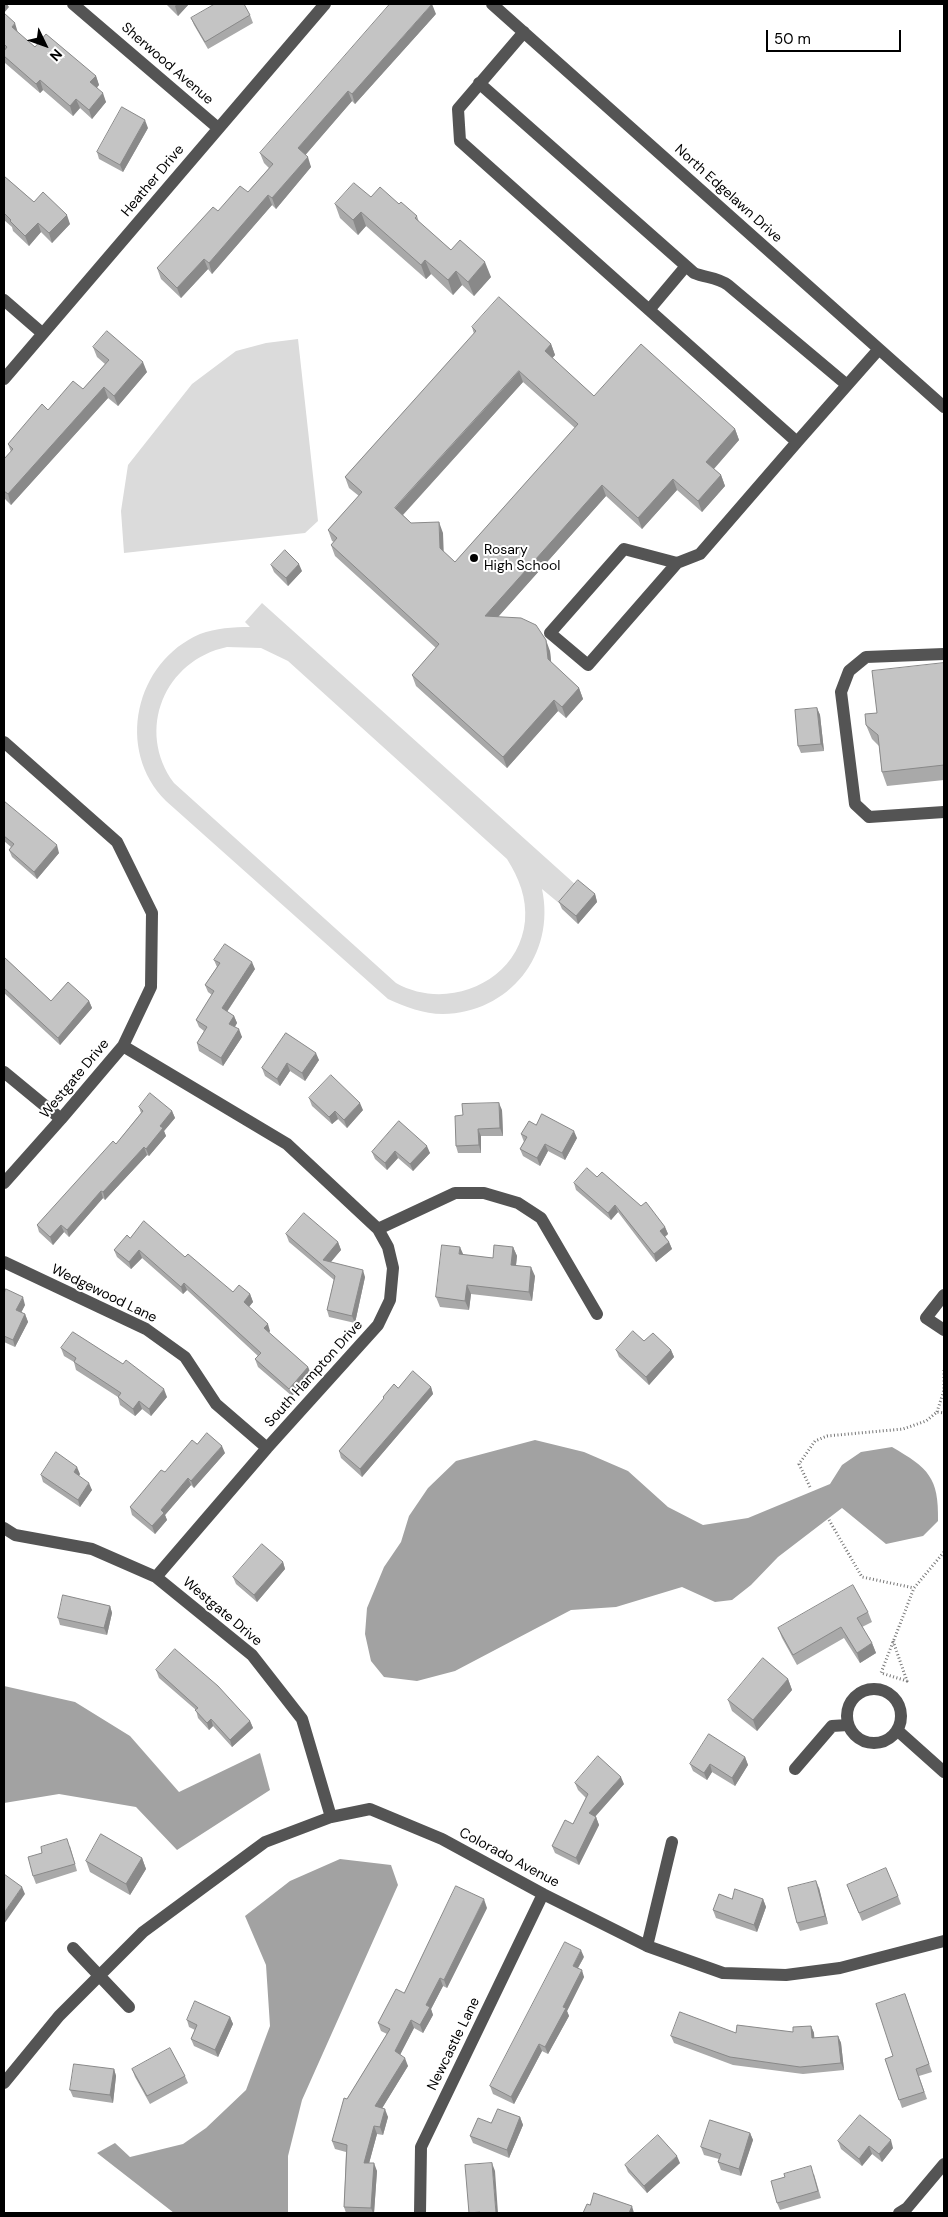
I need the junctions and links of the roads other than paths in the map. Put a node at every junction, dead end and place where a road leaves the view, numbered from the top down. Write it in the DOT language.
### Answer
graph roads {
  1 [pos="74,4"];
  2 [pos="325,4"];
  3 [pos="492,4"];
  4 [pos="524,32"];
  5 [pos="479,84"];
  6 [pos="218,128"];
  7 [pos="686,266"];
  8 [pos="4,300"];
  9 [pos="649,310"];
  10 [pos="42,333"];
  11 [pos="879,349"];
  12 [pos="4,379"];
  13 [pos="847,385"];
  14 [pos="944,407"];
  15 [pos="797,442"];
  16 [pos="677,563"];
  17 [pos="944,654"];
  18 [pos="4,742"];
  19 [pos="944,812"];
  20 [pos="123,1046"];
  21 [pos="4,1072"];
  22 [pos="61,1120"];
  23 [pos="4,1183"];
  24 [pos="378,1229"];
  25 [pos="4,1262"];
  26 [pos="944,1295"];
  27 [pos="597,1314"];
  28 [pos="944,1330"];
  29 [pos="267,1448"];
  30 [pos="4,1528"];
  31 [pos="156,1577"];
  32 [pos="848,1725"];
  33 [pos="897,1730"];
  34 [pos="795,1769"];
  35 [pos="944,1772"];
  36 [pos="331,1817"];
  37 [pos="672,1842"];
  38 [pos="543,1894"];
  39 [pos="944,1943"];
  40 [pos="647,1946"];
  41 [pos="73,1948"];
  42 [pos="99,1975"];
  43 [pos="129,2007"];
  44 [pos="4,2083"];
  45 [pos="944,2164"];
  46 [pos="420,2213"];
  47 [pos="899,2213"];
  1 -- 6 [label="street, Sherwood Avenue"];
  2 -- 6 [label="street, Heather Drive"];
  3 -- 4 [label="street, North Edgelawn Drive"];
  4 -- 5 [label="street"];
  4 -- 11 [label="street, North Edgelawn Drive"];
  5 -- 7 [label="street"];
  5 -- 9 [label="street"];
  6 -- 10 [label="street, Heather Drive"];
  7 -- 9 [label="street"];
  7 -- 13 [label="street"];
  8 -- 10 [label="street"];
  9 -- 15 [label="street"];
  10 -- 12 [label="street, Heather Drive"];
  11 -- 13 [label="street"];
  11 -- 14 [label="street, North Edgelawn Drive"];
  13 -- 15 [label="street"];
  15 -- 16 [label="street"];
  16 -- 16 [label="street"];
  17 -- 19 [label="street"];
  18 -- 20 [label="street, Westgate Drive"];
  20 -- 22 [label="street, Westgate Drive"];
  20 -- 24 [label="street, South Hampton Drive"];
  21 -- 22 [label="street"];
  22 -- 23 [label="street, Westgate Drive"];
  24 -- 27 [label="street"];
  24 -- 29 [label="street, South Hampton Drive"];
  25 -- 29 [label="street, Wedgewood Lane"];
  26 -- 28 [label="street"];
  29 -- 31 [label="street, South Hampton Drive"];
  30 -- 31 [label="street, Westgate Drive"];
  31 -- 36 [label="street, Westgate Drive"];
  32 -- 33 [label="street"];
  32 -- 33 [label="street"];
  32 -- 34 [label="street"];
  33 -- 35 [label="street"];
  36 -- 38 [label="street, Colorado Avenue"];
  36 -- 42 [label="street, Colorado Avenue"];
  37 -- 40 [label="street"];
  38 -- 40 [label="street, Colorado Avenue"];
  38 -- 46 [label="street, Newcastle Lane"];
  39 -- 40 [label="street, Colorado Avenue"];
  41 -- 42 [label="street"];
  42 -- 43 [label="street"];
  42 -- 44 [label="street, Colorado Avenue"];
  45 -- 47 [label="street"];
}
